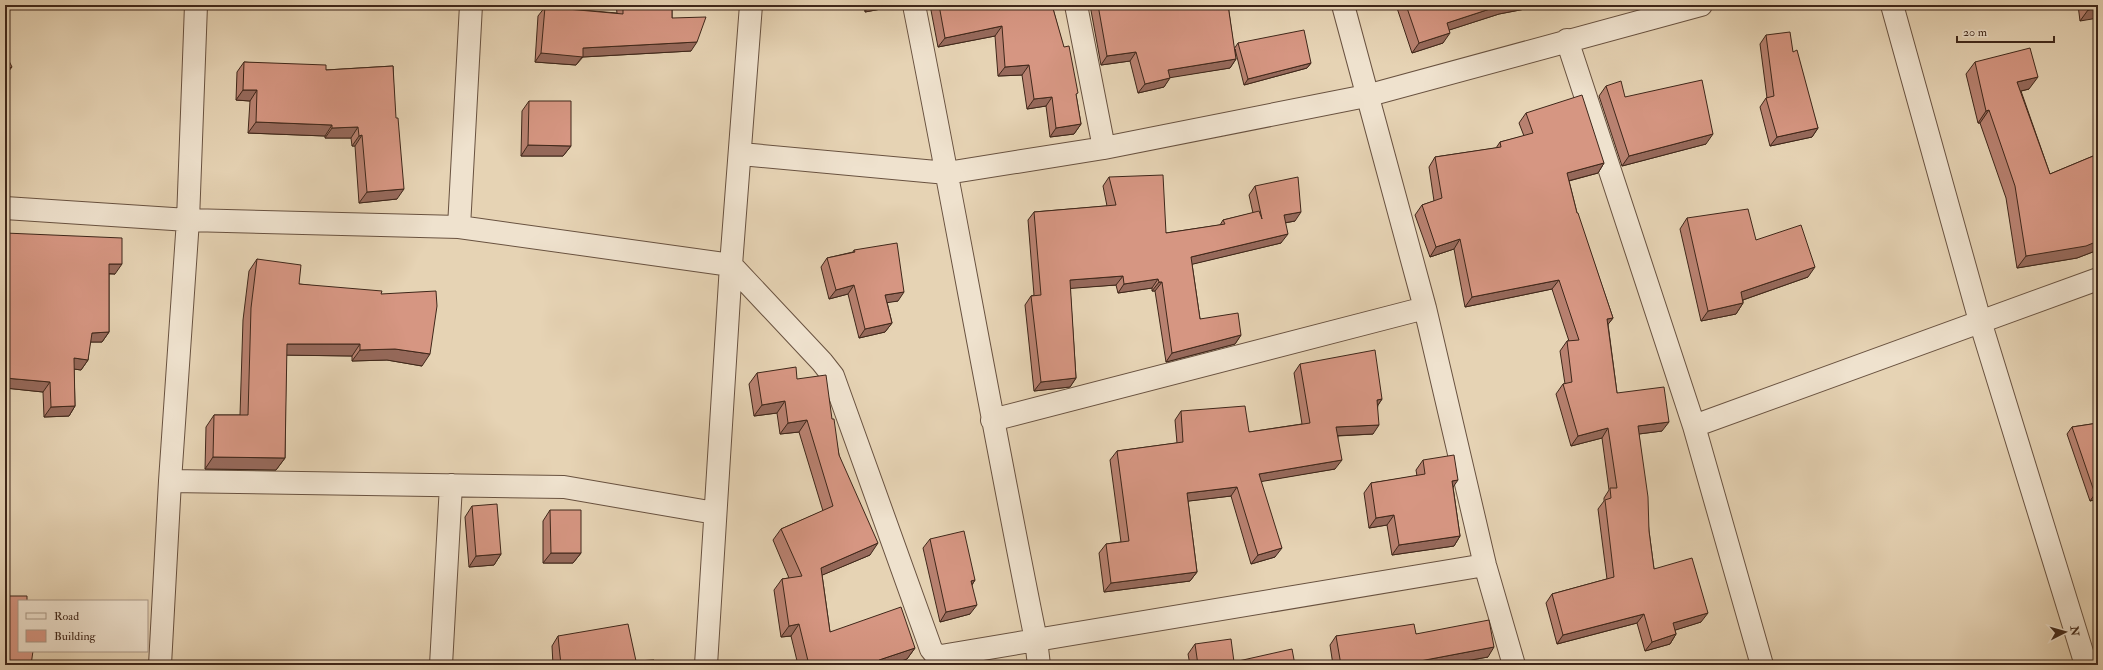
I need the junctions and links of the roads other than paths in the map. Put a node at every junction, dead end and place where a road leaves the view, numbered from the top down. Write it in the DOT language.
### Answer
graph roads {
  1 [pos="196,5"];
  2 [pos="471,5"];
  3 [pos="751,5"];
  4 [pos="914,5"];
  5 [pos="1076,5"];
  6 [pos="1342,5"];
  7 [pos="1700,5"];
  8 [pos="1892,5"];
  9 [pos="1567,40"];
  10 [pos="1366,96"];
  11 [pos="1104,148"];
  12 [pos="741,154"];
  13 [pos="947,173"];
  14 [pos="5,208"];
  15 [pos="188,220"];
  16 [pos="459,227"];
  17 [pos="731,265"];
  18 [pos="2098,279"];
  19 [pos="1425,308"];
  20 [pos="1980,321"];
  21 [pos="992,420"];
  22 [pos="1694,426"];
  23 [pos="170,481"];
  24 [pos="451,485"];
  25 [pos="715,512"];
  26 [pos="1485,565"];
  27 [pos="1036,640"];
  28 [pos="1760,664"];
  29 [pos="160,665"];
  30 [pos="441,665"];
  31 [pos="706,665"];
  32 [pos="1039,665"];
  33 [pos="1514,665"];
  34 [pos="2086,665"];
  1 -- 15 [label="street"];
  2 -- 16 [label="street"];
  3 -- 12 [label="street"];
  4 -- 13 [label="street"];
  5 -- 11 [label="street"];
  6 -- 10 [label="street"];
  7 -- 9 [label="street"];
  8 -- 20 [label="street"];
  9 -- 10 [label="street"];
  9 -- 22 [label="street"];
  10 -- 11 [label="street"];
  10 -- 19 [label="street"];
  11 -- 13 [label="street"];
  12 -- 13 [label="street"];
  12 -- 17 [label="street"];
  13 -- 21 [label="street"];
  14 -- 15 [label="street"];
  15 -- 16 [label="street"];
  15 -- 23 [label="street"];
  16 -- 17 [label="street"];
  17 -- 25 [label="street"];
  17 -- 27 [label="street"];
  18 -- 20 [label="street"];
  19 -- 21 [label="street"];
  19 -- 26 [label="street"];
  20 -- 22 [label="street"];
  20 -- 34 [label="street"];
  21 -- 27 [label="street"];
  22 -- 28 [label="street"];
  23 -- 24 [label="street"];
  23 -- 29 [label="street"];
  24 -- 25 [label="street"];
  24 -- 30 [label="street"];
  25 -- 31 [label="street"];
  26 -- 27 [label="street"];
  26 -- 33 [label="street"];
  27 -- 32 [label="street"];
}
